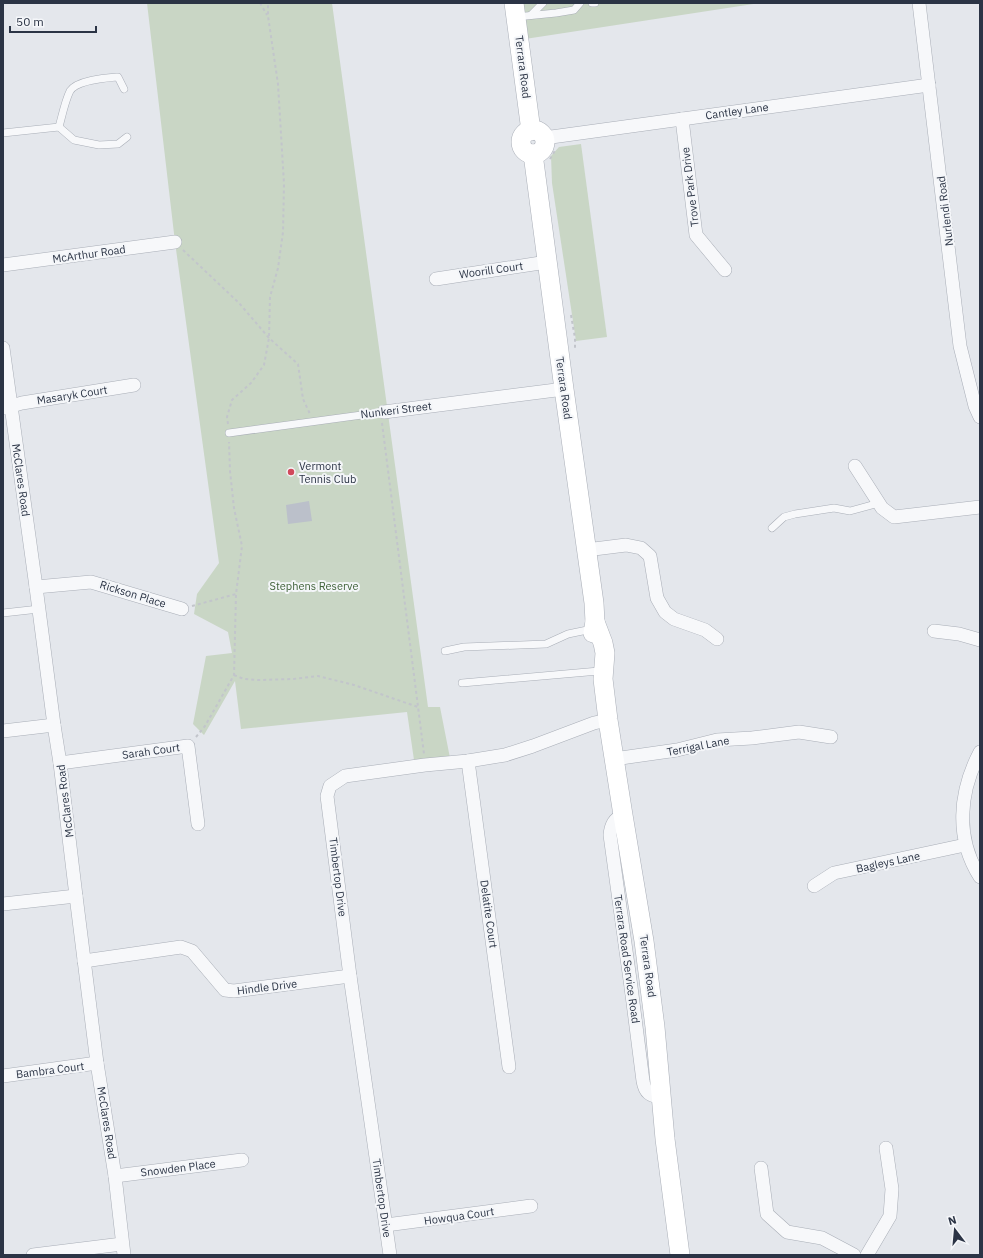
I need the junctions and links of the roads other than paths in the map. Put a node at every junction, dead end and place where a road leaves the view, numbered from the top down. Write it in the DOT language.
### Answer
graph roads {
  1 [pos="543,3"];
  2 [pos="580,3"];
  3 [pos="592,3"];
  4 [pos="595,3"];
  5 [pos="920,3"];
  6 [pos="521,12"];
  7 [pos="929,85"];
  8 [pos="124,89"];
  9 [pos="682,119"];
  10 [pos="59,127"];
  11 [pos="3,133"];
  12 [pos="538,135"];
  13 [pos="127,137"];
  14 [pos="175,242"];
  15 [pos="547,262"];
  16 [pos="3,265"];
  17 [pos="725,270"];
  18 [pos="436,279"];
  19 [pos="3,348"];
  20 [pos="134,385"];
  21 [pos="564,390"];
  22 [pos="7,408"];
  23 [pos="381,412"];
  24 [pos="980,417"];
  25 [pos="229,433"];
  26 [pos="855,466"];
  27 [pos="879,503"];
  28 [pos="980,507"];
  29 [pos="772,528"];
  30 [pos="586,550"];
  31 [pos="36,587"];
  32 [pos="39,609"];
  33 [pos="182,609"];
  34 [pos="3,613"];
  35 [pos="595,626"];
  36 [pos="934,631"];
  37 [pos="717,639"];
  38 [pos="980,640"];
  39 [pos="445,651"];
  40 [pos="602,673"];
  41 [pos="462,683"];
  42 [pos="608,720"];
  43 [pos="54,725"];
  44 [pos="3,731"];
  45 [pos="831,736"];
  46 [pos="980,752"];
  47 [pos="614,759"];
  48 [pos="468,761"];
  49 [pos="60,763"];
  50 [pos="198,824"];
  51 [pos="966,845"];
  52 [pos="980,877"];
  53 [pos="814,886"];
  54 [pos="76,896"];
  55 [pos="3,904"];
  56 [pos="84,961"];
  57 [pos="350,976"];
  58 [pos="98,1063"];
  59 [pos="509,1067"];
  60 [pos="3,1076"];
  61 [pos="886,1148"];
  62 [pos="242,1160"];
  63 [pos="761,1168"];
  64 [pos="115,1176"];
  65 [pos="531,1206"];
  66 [pos="386,1225"];
  67 [pos="123,1249"];
  68 [pos="34,1255"];
  69 [pos="390,1255"];
  70 [pos="680,1255"];
  71 [pos="854,1255"];
  72 [pos="867,1255"];
  1 -- 6 [label="lane"];
  2 -- 6 [label="lane"];
  3 -- 4 [label="lane"];
  5 -- 7 [label="street, Nurlendi Road"];
  6 -- 12 [label="main road, Terrara Road"];
  7 -- 9 [label="street, Cantley Lane"];
  7 -- 24 [label="street, Nurlendi Road"];
  8 -- 10 [label="lane"];
  9 -- 12 [label="street, Cantley Lane"];
  9 -- 17 [label="street, Trove Park Drive"];
  10 -- 11 [label="lane"];
  10 -- 13 [label="lane"];
  12 -- 15 [label="main road, Terrara Road"];
  14 -- 16 [label="street, McArthur Road"];
  15 -- 18 [label="street, Woorill Court"];
  15 -- 21 [label="main road, Terrara Road"];
  19 -- 22 [label="street, McClares Road"];
  20 -- 22 [label="street, Masaryk Court"];
  21 -- 23 [label="street, Nunkeri Street"];
  21 -- 30 [label="main road, Terrara Road"];
  22 -- 31 [label="street, McClares Road"];
  23 -- 25 [label="lane, Nunkeri Street"];
  26 -- 27 [label="street"];
  27 -- 28 [label="street"];
  27 -- 29 [label="lane"];
  30 -- 35 [label="main road, Terrara Road"];
  30 -- 37 [label="street"];
  31 -- 32 [label="street, McClares Road"];
  31 -- 33 [label="street, Rickson Place"];
  32 -- 34 [label="lane"];
  32 -- 43 [label="street, McClares Road"];
  35 -- 39 [label="lane"];
  35 -- 40 [label="main road, Terrara Road"];
  36 -- 38 [label="street"];
  40 -- 41 [label="lane"];
  40 -- 42 [label="main road, Terrara Road"];
  42 -- 47 [label="main road, Terrara Road"];
  42 -- 48 [label="street, Timbertop Drive"];
  43 -- 44 [label="street"];
  43 -- 49 [label="street, McClares Road"];
  45 -- 47 [label="street, Terrigal Lane"];
  46 -- 51 [label="street"];
  47 -- 70 [label="main road, Terrara Road"];
  48 -- 57 [label="street, Timbertop Drive"];
  48 -- 59 [label="street, Delatite Court"];
  49 -- 50 [label="street, Sarah Court"];
  49 -- 54 [label="street, McClares Road"];
  51 -- 52 [label="street"];
  51 -- 53 [label="street, Bagleys Lane"];
  54 -- 55 [label="street"];
  54 -- 56 [label="street, McClares Road"];
  56 -- 57 [label="street, Hindle Drive"];
  56 -- 58 [label="street, McClares Road"];
  57 -- 66 [label="street, Timbertop Drive"];
  58 -- 60 [label="street, Bambra Court"];
  58 -- 64 [label="street, McClares Road"];
  61 -- 72 [label="street"];
  62 -- 64 [label="street, Snowden Place"];
  63 -- 71 [label="street"];
  64 -- 67 [label="street, McClares Road"];
  65 -- 66 [label="street, Howqua Court"];
  66 -- 69 [label="street, Timbertop Drive"];
  67 -- 68 [label="street"];
}
